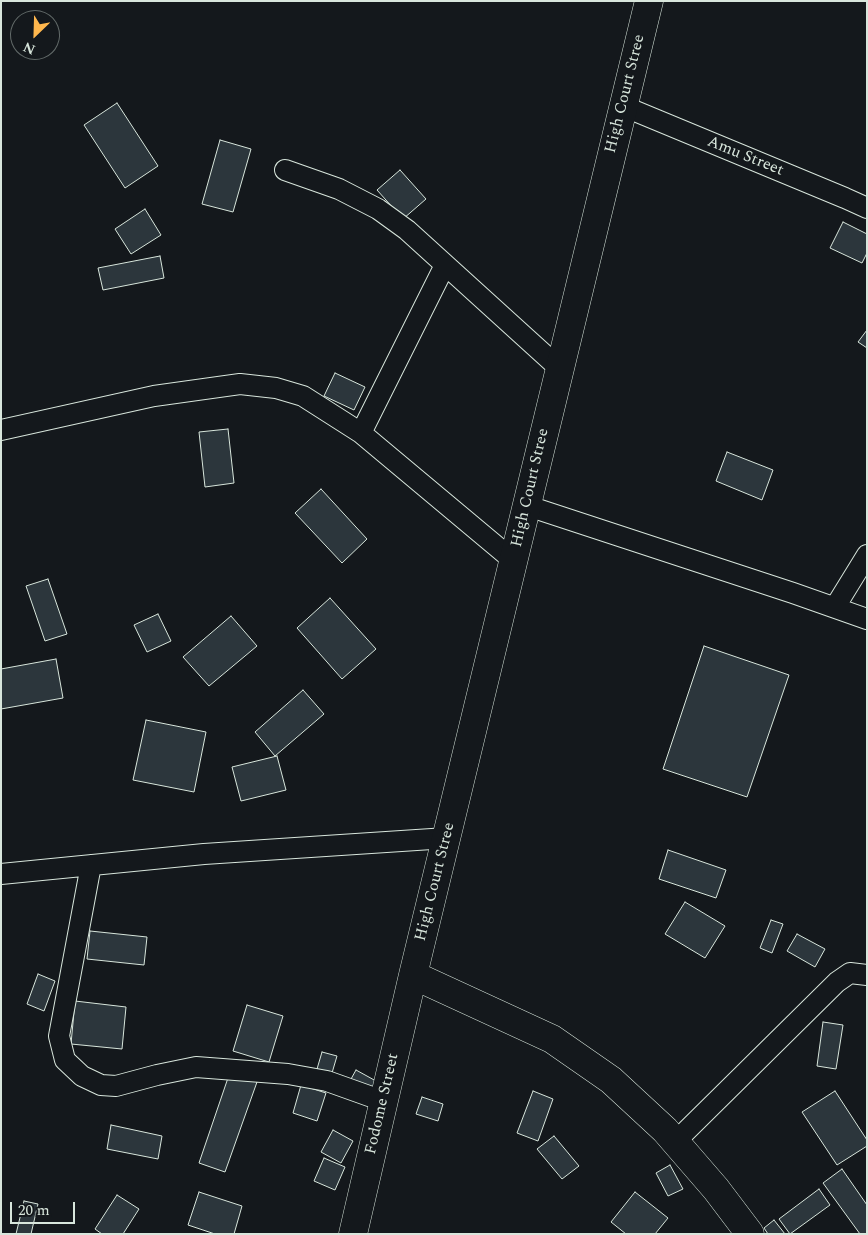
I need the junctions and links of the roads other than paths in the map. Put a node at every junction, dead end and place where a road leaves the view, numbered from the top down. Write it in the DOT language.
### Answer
graph roads {
  1 [pos="649,1"];
  2 [pos="623,106"];
  3 [pos="285,170"];
  4 [pos="867,194"];
  5 [pos="845,198"];
  6 [pos="867,208"];
  7 [pos="445,265"];
  8 [pos="559,368"];
  9 [pos="1,430"];
  10 [pos="361,433"];
  11 [pos="528,506"];
  12 [pos="867,555"];
  13 [pos="514,561"];
  14 [pos="835,607"];
  15 [pos="867,619"];
  16 [pos="447,838"];
  17 [pos="91,865"];
  18 [pos="1,874"];
  19 [pos="413,975"];
  20 [pos="867,975"];
  21 [pos="384,1101"];
  22 [pos="675,1142"];
  23 [pos="353,1234"];
  24 [pos="750,1234"];
  1 -- 2 [label="street, High Court Stree"];
  2 -- 5 [label="street, Amu Street"];
  2 -- 8 [label="street, High Court Stree"];
  3 -- 7 [label="street"];
  4 -- 5 [label="street"];
  5 -- 6 [label="street, Amu Street"];
  7 -- 8 [label="street"];
  7 -- 10 [label="street"];
  8 -- 11 [label="street, High Court Stree"];
  9 -- 10 [label="street"];
  10 -- 13 [label="street"];
  11 -- 13 [label="street, High Court Stree"];
  11 -- 14 [label="street"];
  12 -- 14 [label="street"];
  13 -- 16 [label="street, High Court Stree"];
  14 -- 15 [label="street"];
  16 -- 17 [label="street"];
  16 -- 19 [label="street, High Court Stree"];
  17 -- 18 [label="street"];
  17 -- 21 [label="street"];
  19 -- 21 [label="street, Fodome Street"];
  19 -- 22 [label="street"];
  20 -- 22 [label="street"];
  21 -- 23 [label="street, Fodome Street"];
  22 -- 24 [label="street"];
}
